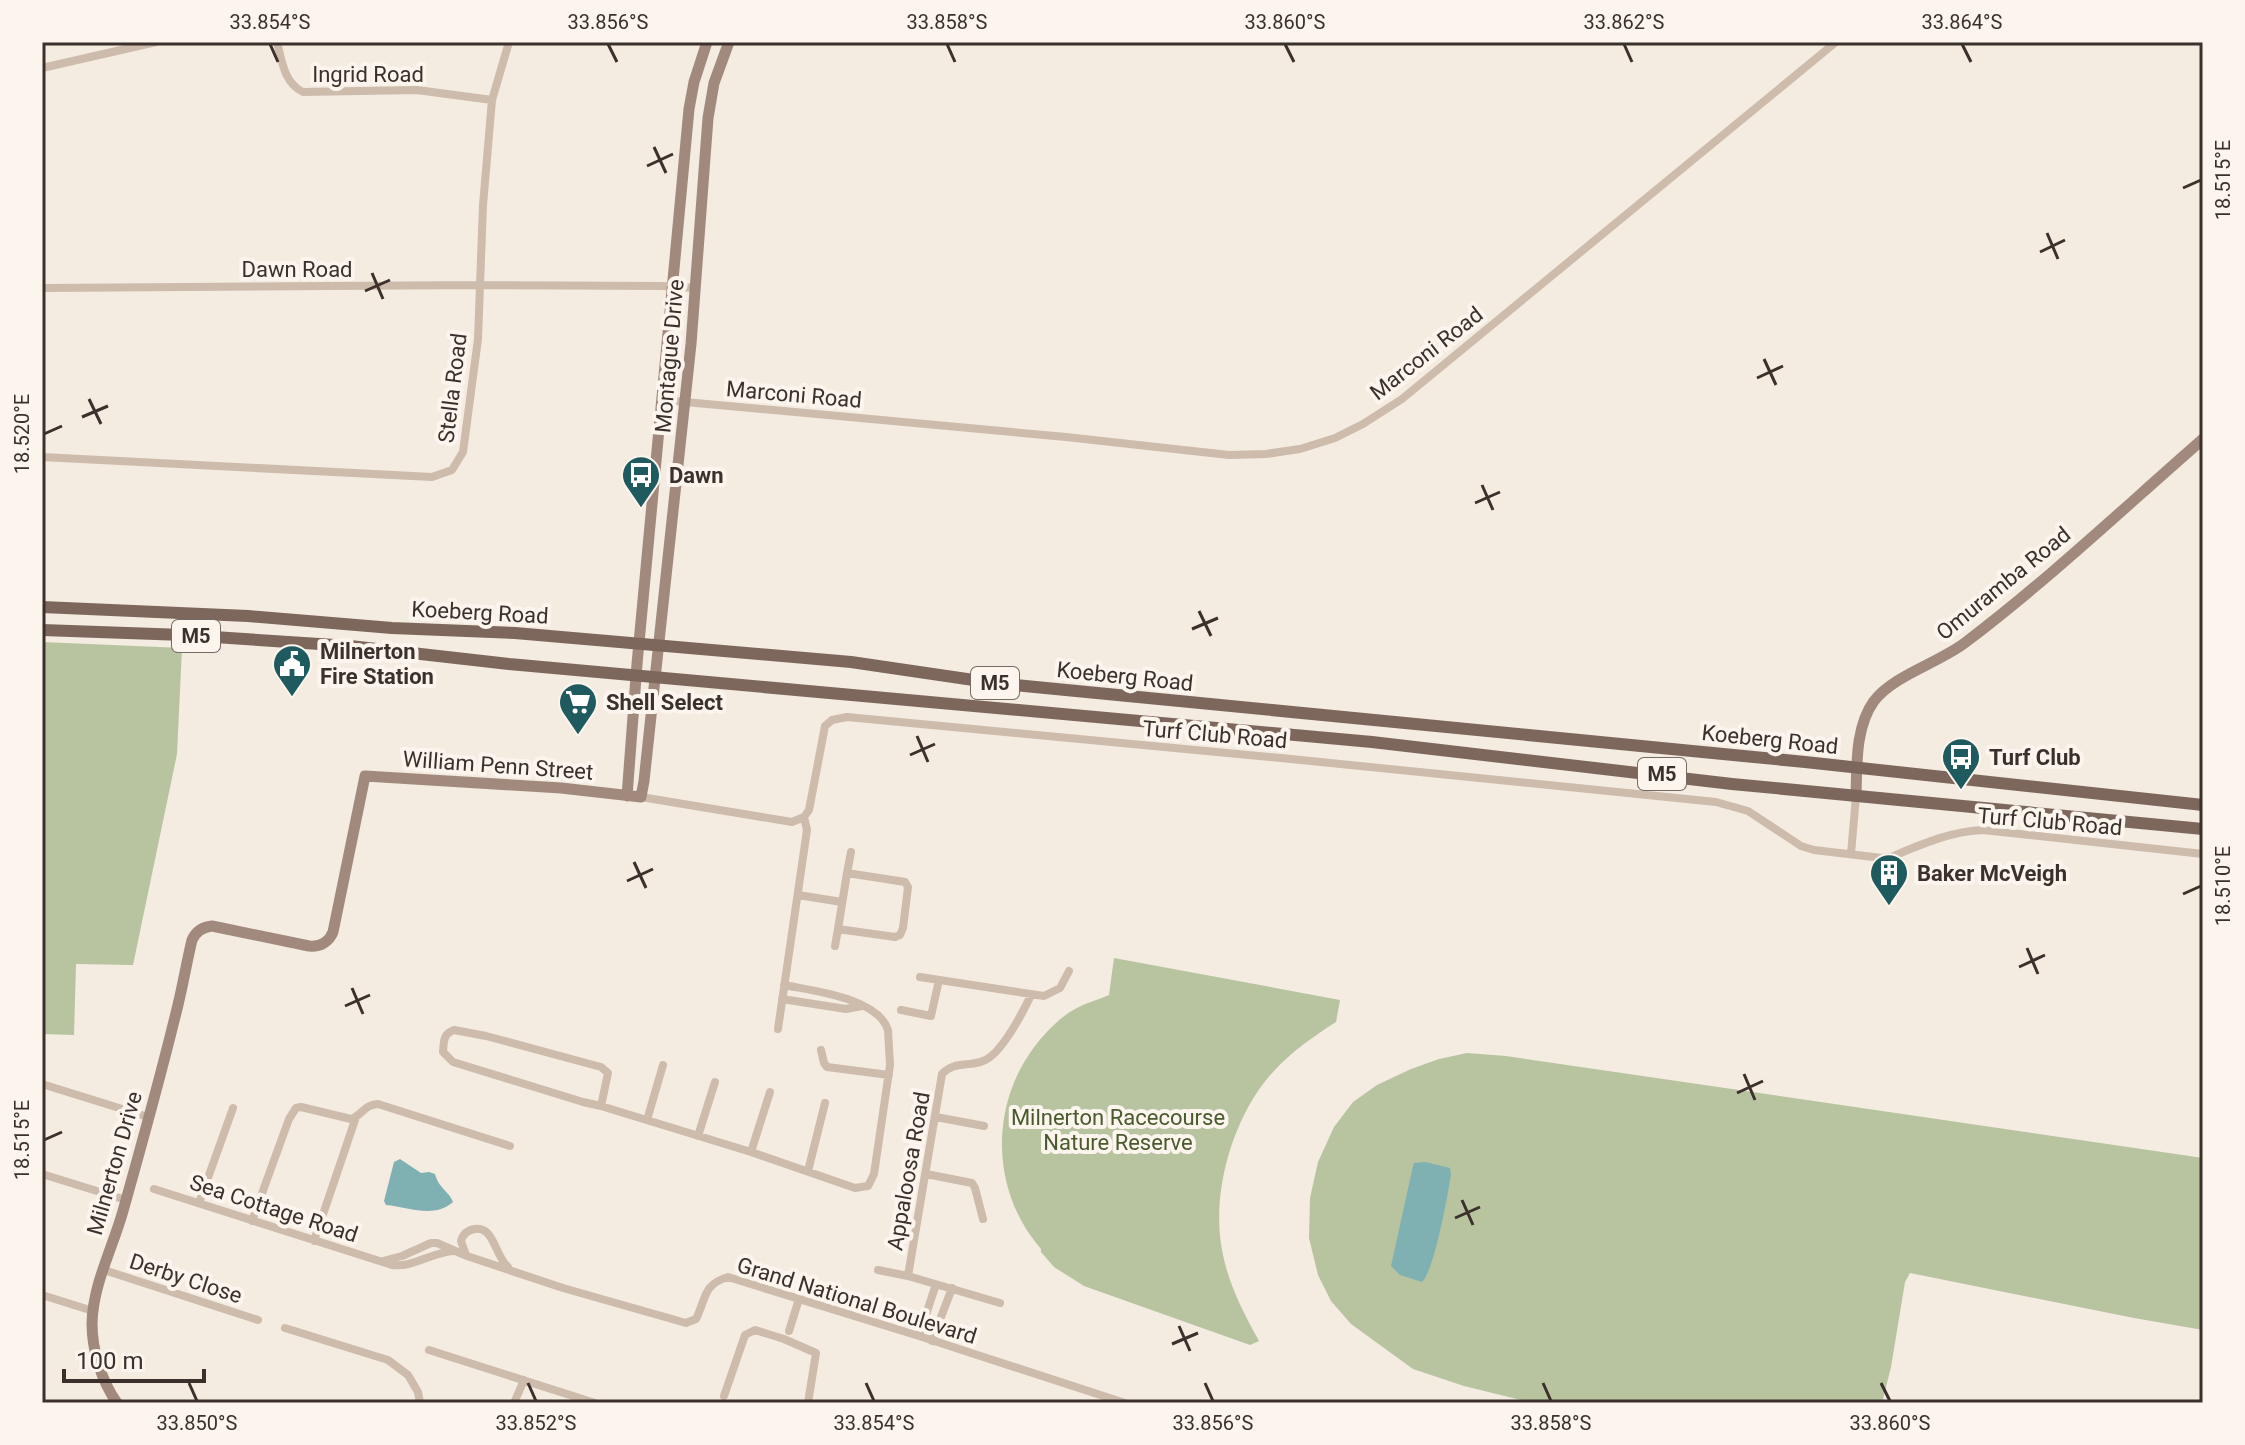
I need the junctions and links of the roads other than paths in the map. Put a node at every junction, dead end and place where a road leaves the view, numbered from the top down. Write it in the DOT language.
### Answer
graph roads {
  1 [pos="156,42"];
  2 [pos="277,42"];
  3 [pos="509,42"];
  4 [pos="707,42"];
  5 [pos="729,42"];
  6 [pos="1836,42"];
  7 [pos="42,68"];
  8 [pos="492,100"];
  9 [pos="480,285"];
  10 [pos="673,287"];
  11 [pos="42,288"];
  12 [pos="696,288"];
  13 [pos="663,400"];
  14 [pos="686,402"];
  15 [pos="2203,439"];
  16 [pos="42,457"];
  17 [pos="42,607"];
  18 [pos="42,630"];
  19 [pos="639,644"];
  20 [pos="659,646"];
  21 [pos="636,674"];
  22 [pos="655,676"];
  23 [pos="1857,768"];
  24 [pos="627,796"];
  25 [pos="1856,796"];
  26 [pos="641,797"];
  27 [pos="2203,805"];
  28 [pos="804,817"];
  29 [pos="2203,829"];
  30 [pos="851,852"];
  31 [pos="1851,854"];
  32 [pos="2203,854"];
  33 [pos="847,873"];
  34 [pos="798,895"];
  35 [pos="842,902"];
  36 [pos="838,929"];
  37 [pos="197,933"];
  38 [pos="835,946"];
  39 [pos="1069,971"];
  40 [pos="920,977"];
  41 [pos="939,980"];
  42 [pos="784,985"];
  43 [pos="1031,995"];
  44 [pos="782,999"];
  45 [pos="862,1006"];
  46 [pos="901,1010"];
  47 [pos="778,1029"];
  48 [pos="821,1050"];
  49 [pos="663,1065"];
  50 [pos="889,1075"];
  51 [pos="715,1082"];
  52 [pos="42,1084"];
  53 [pos="770,1092"];
  54 [pos="825,1103"];
  55 [pos="601,1106"];
  56 [pos="233,1108"];
  57 [pos="148,1117"];
  58 [pos="356,1117"];
  59 [pos="936,1117"];
  60 [pos="647,1120"];
  61 [pos="984,1126"];
  62 [pos="698,1136"];
  63 [pos="510,1146"];
  64 [pos="751,1152"];
  65 [pos="808,1171"];
  66 [pos="42,1174"];
  67 [pos="926,1174"];
  68 [pos="154,1189"];
  69 [pos="126,1200"];
  70 [pos="199,1203"];
  71 [pos="983,1219"];
  72 [pos="252,1221"];
  73 [pos="314,1241"];
  74 [pos="467,1256"];
  75 [pos="509,1269"];
  76 [pos="104,1270"];
  77 [pos="878,1270"];
  78 [pos="908,1276"];
  79 [pos="936,1284"];
  80 [pos="952,1288"];
  81 [pos="42,1295"];
  82 [pos="799,1299"];
  83 [pos="1000,1303"];
  84 [pos="93,1311"];
  85 [pos="258,1320"];
  86 [pos="285,1328"];
  87 [pos="789,1331"];
  88 [pos="919,1336"];
  89 [pos="932,1341"];
  90 [pos="429,1350"];
  91 [pos="524,1380"];
  92 [pos="724,1396"];
  93 [pos="117,1403"];
  94 [pos="420,1403"];
  95 [pos="514,1403"];
  96 [pos="595,1403"];
  97 [pos="808,1403"];
  98 [pos="1125,1403"];
  1 -- 7 [label="street"];
  2 -- 8 [label="street, Ingrid Road"];
  3 -- 8 [label="street, Stella Road"];
  4 -- 10 [label="main road, Montague Drive"];
  5 -- 12 [label="main road, Montague Drive"];
  6 -- 14 [label="street, Marconi Road"];
  8 -- 9 [label="street, Stella Road"];
  9 -- 10 [label="street, Dawn Road"];
  9 -- 11 [label="street, Dawn Road"];
  9 -- 16 [label="street, Stella Road"];
  10 -- 12 [label="street, Dawn Road"];
  10 -- 13 [label="main road, Montague Drive"];
  12 -- 14 [label="main road, Montague Drive"];
  13 -- 14 [label="street, Marconi Road"];
  13 -- 19 [label="main road, Montague Drive"];
  14 -- 20 [label="main road, Montague Drive"];
  15 -- 23 [label="main road, Omuramba Road"];
  17 -- 19 [label="main road, Koeberg Road / M5"];
  18 -- 21 [label="main road, Koeberg Road / M5"];
  19 -- 20 [label="main road, Koeberg Road / M5"];
  19 -- 21 [label="main road, Montague Drive"];
  20 -- 22 [label="main road, Montague Drive"];
  20 -- 23 [label="main road, Koeberg Road / M5"];
  21 -- 22 [label="main road, Koeberg Road / M5"];
  21 -- 24 [label="main road, Montague Drive"];
  22 -- 25 [label="main road, Koeberg Road / M5"];
  22 -- 26 [label="main road, Montague Drive"];
  23 -- 25 [label="main road, Omuramba Road"];
  23 -- 27 [label="main road, Koeberg Road / M5"];
  24 -- 26 [label="main road, William Penn Street"];
  24 -- 37 [label="main road, William Penn Street"];
  25 -- 29 [label="main road, Koeberg Road / M5"];
  25 -- 31 [label="street"];
  26 -- 28 [label="street"];
  28 -- 31 [label="street, Turf Club Road"];
  28 -- 34 [label="street"];
  30 -- 33 [label="street"];
  31 -- 32 [label="street, Turf Club Road"];
  33 -- 35 [label="street"];
  33 -- 36 [label="street"];
  34 -- 35 [label="street"];
  34 -- 42 [label="street"];
  35 -- 36 [label="street"];
  36 -- 38 [label="street"];
  37 -- 57 [label="main road, Milnerton Drive"];
  39 -- 43 [label="street"];
  40 -- 41 [label="street"];
  41 -- 43 [label="street"];
  41 -- 46 [label="street"];
  42 -- 44 [label="street"];
  42 -- 45 [label="street"];
  43 -- 59 [label="street, Appaloosa Road"];
  44 -- 45 [label="street"];
  44 -- 47 [label="street"];
  45 -- 50 [label="street"];
  48 -- 50 [label="street"];
  49 -- 60 [label="street"];
  50 -- 65 [label="street"];
  51 -- 62 [label="street"];
  52 -- 57 [label="street"];
  53 -- 64 [label="street"];
  54 -- 65 [label="street"];
  55 -- 55 [label="street"];
  55 -- 60 [label="street"];
  56 -- 70 [label="street"];
  57 -- 69 [label="main road, Milnerton Drive"];
  58 -- 63 [label="street"];
  58 -- 72 [label="street"];
  58 -- 73 [label="street"];
  59 -- 61 [label="street"];
  59 -- 67 [label="street, Appaloosa Road"];
  60 -- 62 [label="street"];
  62 -- 64 [label="street"];
  64 -- 65 [label="street"];
  66 -- 69 [label="street"];
  67 -- 71 [label="street"];
  67 -- 78 [label="street, Appaloosa Road"];
  68 -- 70 [label="street, Sea Cottage Road"];
  69 -- 76 [label="main road, Milnerton Drive"];
  70 -- 72 [label="street, Sea Cottage Road"];
  72 -- 73 [label="street, Sea Cottage Road"];
  73 -- 74 [label="street, Sea Cottage Road"];
  74 -- 75 [label="street, Grand National Boulevard"];
  74 -- 75 [label="street"];
  75 -- 82 [label="street, Grand National Boulevard"];
  76 -- 84 [label="main road, Milnerton Drive"];
  76 -- 85 [label="street, Derby Close"];
  77 -- 78 [label="street"];
  78 -- 79 [label="street, Appaloosa Road"];
  79 -- 80 [label="street, Appaloosa Road"];
  79 -- 88 [label="street"];
  80 -- 83 [label="street, Appaloosa Road"];
  80 -- 89 [label="street"];
  81 -- 84 [label="street"];
  82 -- 87 [label="street"];
  82 -- 88 [label="street, Grand National Boulevard"];
  84 -- 93 [label="main road, Milnerton Drive"];
  86 -- 94 [label="street"];
  88 -- 89 [label="street, Grand National Boulevard"];
  89 -- 98 [label="street, Grand National Boulevard"];
  90 -- 91 [label="street"];
  91 -- 95 [label="street"];
  91 -- 96 [label="street"];
  92 -- 97 [label="street"];
}
